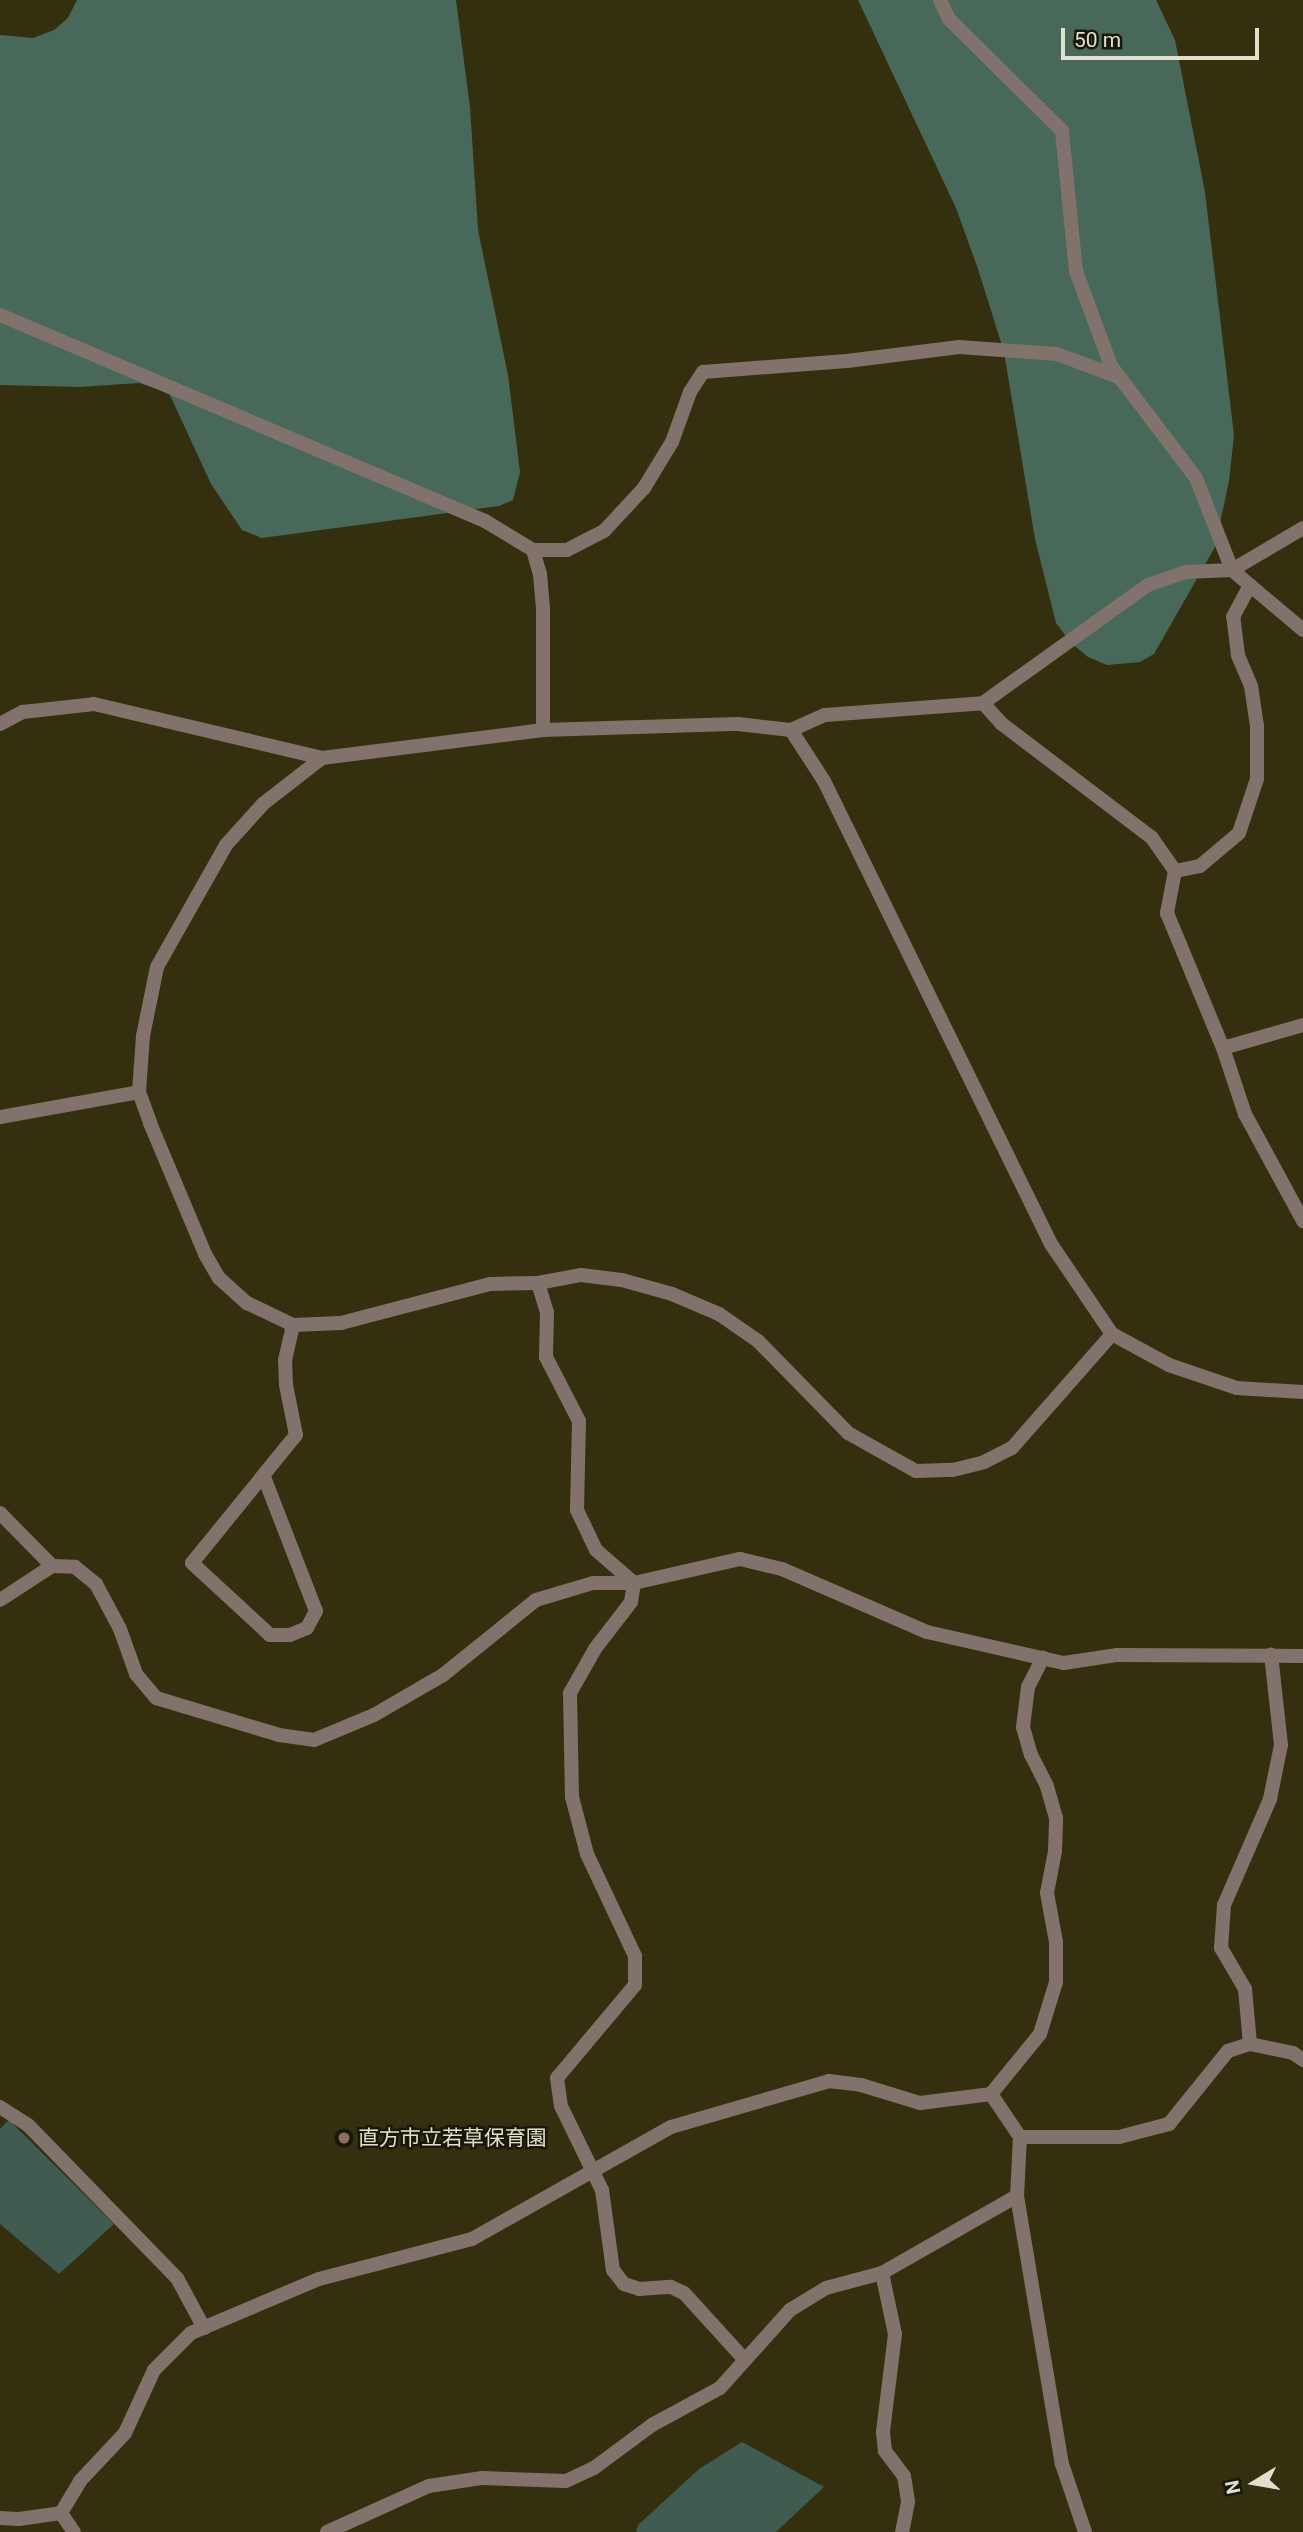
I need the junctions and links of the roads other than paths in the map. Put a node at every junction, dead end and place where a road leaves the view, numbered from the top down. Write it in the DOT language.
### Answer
graph roads {
  1 [pos="940,0"];
  2 [pos="0,316"];
  3 [pos="1121,379"];
  4 [pos="1303,527"];
  5 [pos="533,550"];
  6 [pos="1232,570"];
  7 [pos="1250,585"];
  8 [pos="1303,630"];
  9 [pos="984,703"];
  10 [pos="0,724"];
  11 [pos="543,730"];
  12 [pos="790,730"];
  13 [pos="322,758"];
  14 [pos="1175,871"];
  15 [pos="1303,1026"];
  16 [pos="1223,1048"];
  17 [pos="139,1092"];
  18 [pos="0,1117"];
  19 [pos="1303,1221"];
  20 [pos="538,1283"];
  21 [pos="293,1325"];
  22 [pos="1112,1334"];
  23 [pos="1303,1392"];
  24 [pos="264,1477"];
  25 [pos="0,1513"];
  26 [pos="52,1566"];
  27 [pos="634,1583"];
  28 [pos="0,1600"];
  29 [pos="1271,1655"];
  30 [pos="1303,1656"];
  31 [pos="1043,1658"];
  32 [pos="1250,2044"];
  33 [pos="1303,2060"];
  34 [pos="991,2094"];
  35 [pos="0,2107"];
  36 [pos="1020,2137"];
  37 [pos="594,2169"];
  38 [pos="1017,2196"];
  39 [pos="882,2273"];
  40 [pos="204,2328"];
  41 [pos="745,2360"];
  42 [pos="61,2512"];
  43 [pos="0,2518"];
  44 [pos="74,2532"];
  45 [pos="327,2532"];
  46 [pos="902,2532"];
  47 [pos="1085,2532"];
  1 -- 3 [label="street"];
  2 -- 5 [label="street"];
  3 -- 5 [label="street"];
  3 -- 6 [label="street"];
  4 -- 6 [label="street"];
  5 -- 11 [label="street"];
  6 -- 7 [label="street"];
  6 -- 9 [label="street"];
  7 -- 8 [label="street"];
  7 -- 14 [label="street"];
  9 -- 12 [label="street"];
  9 -- 14 [label="street"];
  10 -- 13 [label="street"];
  11 -- 12 [label="street"];
  11 -- 13 [label="street"];
  12 -- 22 [label="street"];
  13 -- 17 [label="street"];
  14 -- 16 [label="street"];
  15 -- 16 [label="street"];
  16 -- 19 [label="street"];
  17 -- 18 [label="street"];
  17 -- 21 [label="street"];
  20 -- 21 [label="street"];
  20 -- 22 [label="street"];
  20 -- 27 [label="street"];
  21 -- 24 [label="street"];
  22 -- 23 [label="street"];
  24 -- 24 [label="street"];
  25 -- 26 [label="street"];
  26 -- 27 [label="street"];
  26 -- 28 [label="street"];
  27 -- 31 [label="street"];
  27 -- 37 [label="street"];
  29 -- 30 [label="street"];
  29 -- 31 [label="street"];
  29 -- 32 [label="street"];
  31 -- 34 [label="street"];
  32 -- 33 [label="street"];
  32 -- 36 [label="street"];
  34 -- 36 [label="street"];
  34 -- 37 [label="street"];
  35 -- 40 [label="street"];
  36 -- 38 [label="street"];
  37 -- 40 [label="street"];
  37 -- 41 [label="street"];
  38 -- 39 [label="street"];
  38 -- 47 [label="street"];
  39 -- 41 [label="street"];
  39 -- 46 [label="street"];
  40 -- 42 [label="street"];
  41 -- 45 [label="street"];
  42 -- 43 [label="street"];
  42 -- 44 [label="street"];
}
